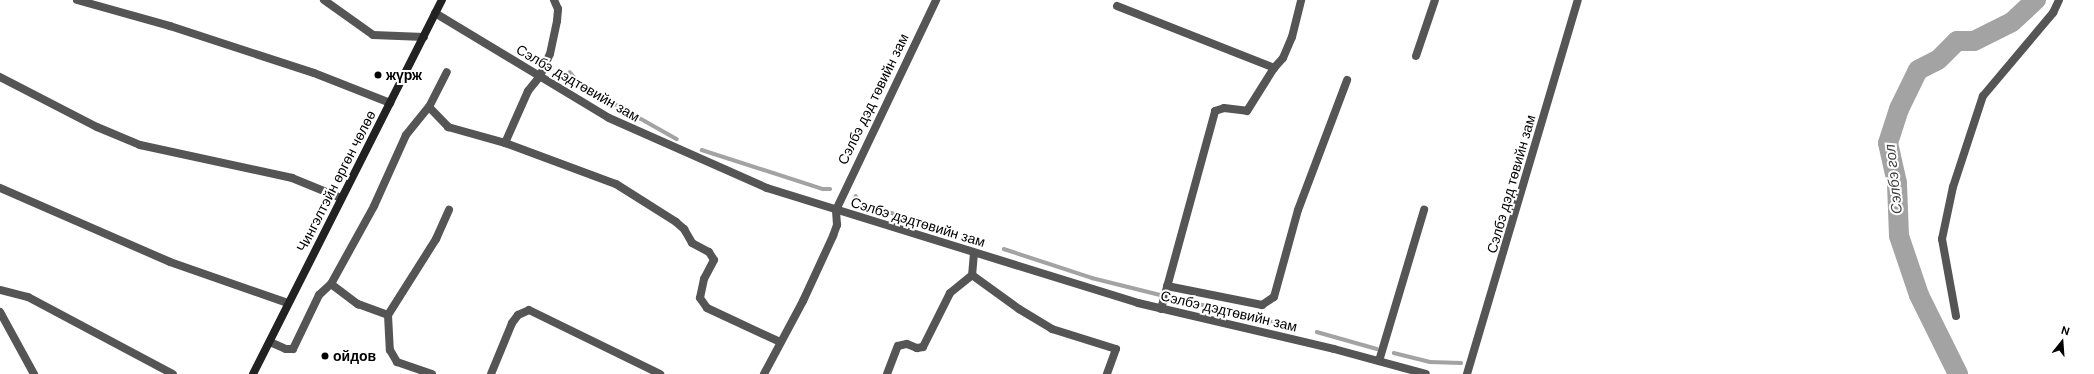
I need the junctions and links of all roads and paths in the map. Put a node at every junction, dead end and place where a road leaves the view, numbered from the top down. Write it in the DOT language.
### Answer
graph roads {
  1 [pos="77,0"];
  2 [pos="324,0"];
  3 [pos="442,0"];
  4 [pos="554,0"];
  5 [pos="936,0"];
  6 [pos="1301,0"];
  7 [pos="1435,0"];
  8 [pos="1578,0"];
  9 [pos="2059,0"];
  10 [pos="1117,6"];
  11 [pos="435,13"];
  12 [pos="424,37"];
  13 [pos="1416,56"];
  14 [pos="1274,68"];
  15 [pos="447,72"];
  16 [pos="540,76"];
  17 [pos="0,77"];
  18 [pos="1347,80"];
  19 [pos="390,103"];
  20 [pos="429,107"];
  21 [pos="505,143"];
  22 [pos="0,188"];
  23 [pos="341,198"];
  24 [pos="449,210"];
  25 [pos="836,210"];
  26 [pos="1424,210"];
  27 [pos="974,253"];
  28 [pos="972,275"];
  29 [pos="331,284"];
  30 [pos="1167,286"];
  31 [pos="0,290"];
  32 [pos="288,303"];
  33 [pos="1161,309"];
  34 [pos="0,312"];
  35 [pos="388,315"];
  36 [pos="1956,316"];
  37 [pos="270,342"];
  38 [pos="780,342"];
  39 [pos="1379,361"];
  40 [pos="33,371"];
  41 [pos="42,374"];
  42 [pos="173,374"];
  43 [pos="254,374"];
  44 [pos="432,374"];
  45 [pos="491,374"];
  46 [pos="660,374"];
  47 [pos="764,374"];
  48 [pos="887,374"];
  49 [pos="1108,374"];
  50 [pos="1426,374"];
  51 [pos="1467,374"];
  1 -- 19 [label="street"];
  2 -- 12 [label="street"];
  3 -- 11 [label="main road, Чингэлтэйн өргөн чөлөө"];
  4 -- 16 [label="street"];
  5 -- 25 [label="street, Сэлбэ дэд төвийн зам"];
  6 -- 14 [label="street"];
  7 -- 13 [label="street"];
  8 -- 51 [label="street, Сэлбэ дэд төвийн зам"];
  9 -- 36 [label="street"];
  10 -- 14 [label="street"];
  11 -- 12 [label="main road, Чингэлтэйн өргөн чөлөө"];
  11 -- 16 [label="street, Сэлбэ дэдтөвийн зам"];
  12 -- 19 [label="main road, Чингэлтэйн өргөн чөлөө"];
  14 -- 30 [label="street"];
  15 -- 20 [label="street"];
  16 -- 21 [label="street"];
  16 -- 25 [label="street, Сэлбэ дэдтөвийн зам"];
  17 -- 23 [label="street"];
  18 -- 30 [label="street"];
  19 -- 23 [label="main road, Чингэлтэйн өргөн чөлөө"];
  20 -- 21 [label="street"];
  20 -- 29 [label="street"];
  21 -- 38 [label="street"];
  22 -- 32 [label="street"];
  23 -- 32 [label="main road, Чингэлтэйн өргөн чөлөө"];
  24 -- 35 [label="street"];
  25 -- 27 [label="street, Сэлбэ дэдтөвийн зам"];
  25 -- 38 [label="street"];
  26 -- 39 [label="street"];
  27 -- 28 [label="street"];
  27 -- 33 [label="street, Сэлбэ дэдтөвийн зам"];
  28 -- 48 [label="street"];
  28 -- 49 [label="street"];
  29 -- 35 [label="street"];
  29 -- 37 [label="street"];
  30 -- 33 [label="street"];
  31 -- 42 [label="street"];
  32 -- 37 [label="main road, Чингэлтэйн өргөн чөлөө"];
  33 -- 39 [label="street, Сэлбэ дэдтөвийн зам"];
  34 -- 40 [label="street"];
  35 -- 44 [label="street"];
  37 -- 43 [label="main road, Чингэлтэйн өргөн чөлөө"];
  38 -- 47 [label="street"];
  39 -- 50 [label="street, Сэлбэ дэдтөвийн зам"];
  40 -- 41 [label="street"];
  45 -- 46 [label="street"];
}
